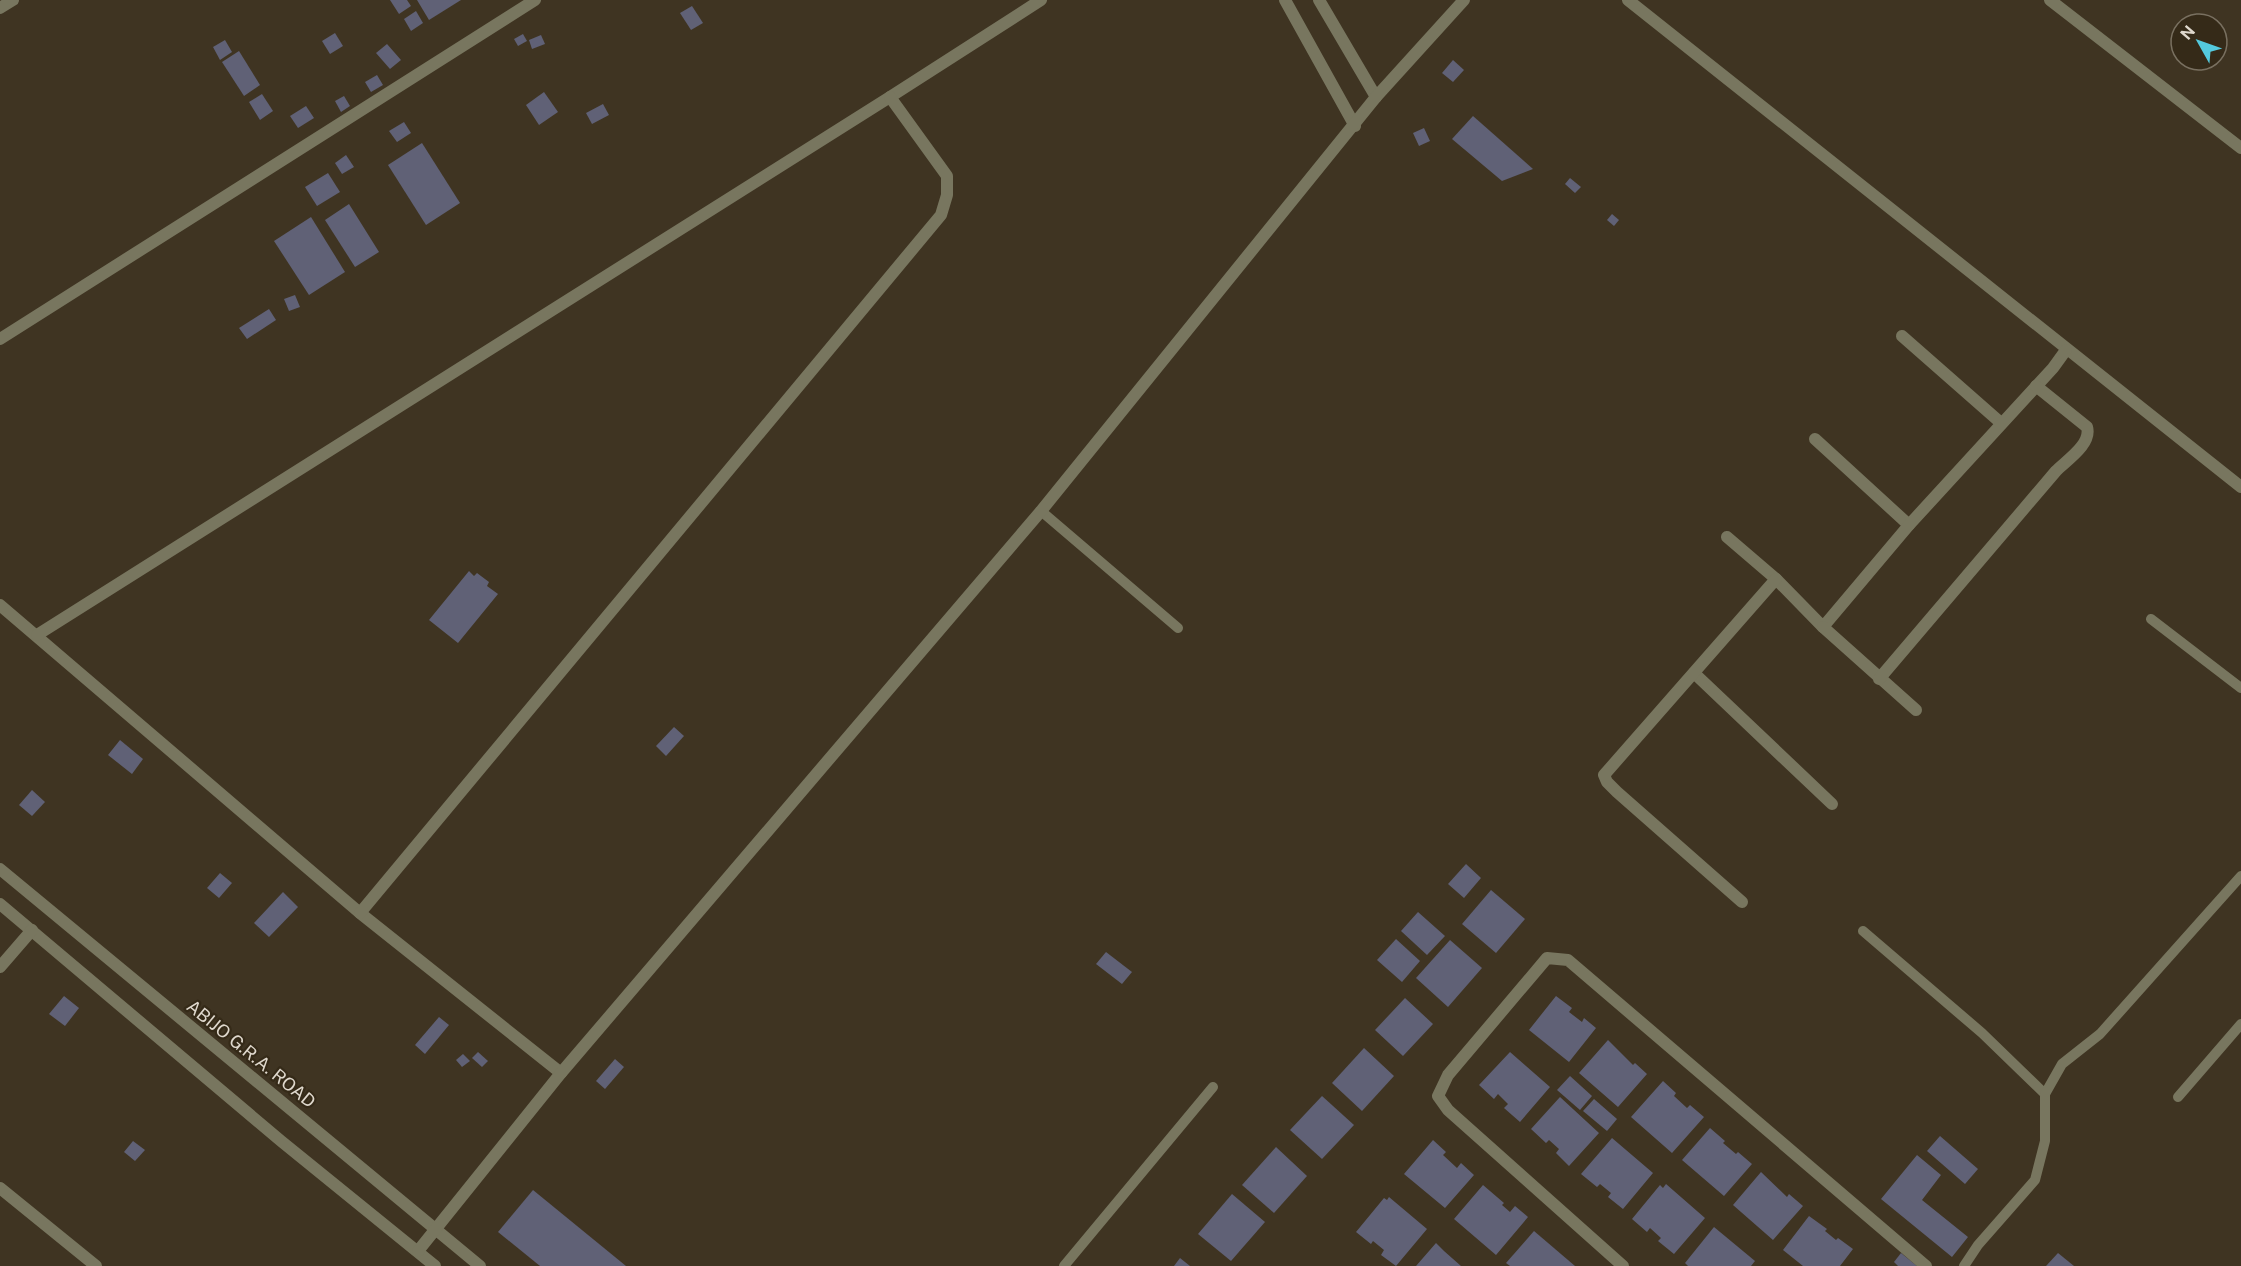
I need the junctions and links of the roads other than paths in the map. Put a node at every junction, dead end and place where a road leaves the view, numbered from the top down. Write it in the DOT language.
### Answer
graph roads {
  1 [pos="13,0"];
  2 [pos="535,0"];
  3 [pos="1041,0"];
  4 [pos="1285,0"];
  5 [pos="1319,0"];
  6 [pos="1464,0"];
  7 [pos="1628,0"];
  8 [pos="2050,0"];
  9 [pos="0,8"];
  10 [pos="890,97"];
  11 [pos="1376,97"];
  12 [pos="1355,126"];
  13 [pos="2241,148"];
  14 [pos="1902,336"];
  15 [pos="0,339"];
  16 [pos="2066,350"];
  17 [pos="2036,386"];
  18 [pos="2001,423"];
  19 [pos="1815,439"];
  20 [pos="2241,487"];
  21 [pos="1041,511"];
  22 [pos="1909,525"];
  23 [pos="1727,537"];
  24 [pos="1776,579"];
  25 [pos="0,605"];
  26 [pos="2151,618"];
  27 [pos="1823,627"];
  28 [pos="1178,628"];
  29 [pos="37,635"];
  30 [pos="1694,673"];
  31 [pos="1879,679"];
  32 [pos="2241,688"];
  33 [pos="1916,710"];
  34 [pos="1832,804"];
  35 [pos="0,869"];
  36 [pos="2241,876"];
  37 [pos="1742,902"];
  38 [pos="0,904"];
  39 [pos="360,913"];
  40 [pos="32,930"];
  41 [pos="1863,931"];
  42 [pos="0,967"];
  43 [pos="2241,1024"];
  44 [pos="561,1073"];
  45 [pos="1213,1087"];
  46 [pos="2045,1094"];
  47 [pos="2178,1097"];
  48 [pos="0,1188"];
  49 [pos="438,1229"];
  50 [pos="418,1251"];
  51 [pos="96,1266"];
  52 [pos="435,1266"];
  53 [pos="480,1266"];
  54 [pos="1064,1266"];
  55 [pos="1623,1266"];
  56 [pos="1926,1266"];
  57 [pos="1964,1266"];
  1 -- 9 [label="street"];
  2 -- 15 [label="street"];
  3 -- 10 [label="street"];
  4 -- 12 [label="street"];
  5 -- 11 [label="street"];
  6 -- 11 [label="street"];
  7 -- 16 [label="street"];
  8 -- 13 [label="street"];
  10 -- 29 [label="street"];
  10 -- 39 [label="street"];
  11 -- 12 [label="street"];
  12 -- 21 [label="street"];
  14 -- 18 [label="street"];
  16 -- 17 [label="street"];
  16 -- 20 [label="street"];
  17 -- 18 [label="street"];
  17 -- 31 [label="street"];
  18 -- 22 [label="street"];
  19 -- 22 [label="street"];
  21 -- 28 [label="lane"];
  21 -- 44 [label="street"];
  22 -- 27 [label="street"];
  23 -- 24 [label="street"];
  24 -- 27 [label="street"];
  24 -- 30 [label="street"];
  25 -- 29 [label="street"];
  26 -- 32 [label="lane"];
  27 -- 31 [label="street"];
  29 -- 39 [label="street"];
  30 -- 34 [label="street"];
  30 -- 37 [label="street"];
  31 -- 33 [label="street"];
  35 -- 49 [label="street, ABIJO G.R.A. ROAD"];
  36 -- 46 [label="lane"];
  38 -- 40 [label="street"];
  39 -- 44 [label="street"];
  40 -- 42 [label="street"];
  40 -- 50 [label="street"];
  41 -- 46 [label="lane"];
  43 -- 47 [label="lane"];
  44 -- 49 [label="street"];
  45 -- 54 [label="lane"];
  46 -- 57 [label="lane"];
  48 -- 51 [label="street"];
  49 -- 50 [label="street"];
  49 -- 53 [label="street, ABIJO G.R.A. ROAD"];
  50 -- 52 [label="street"];
  55 -- 56 [label="street"];
}
